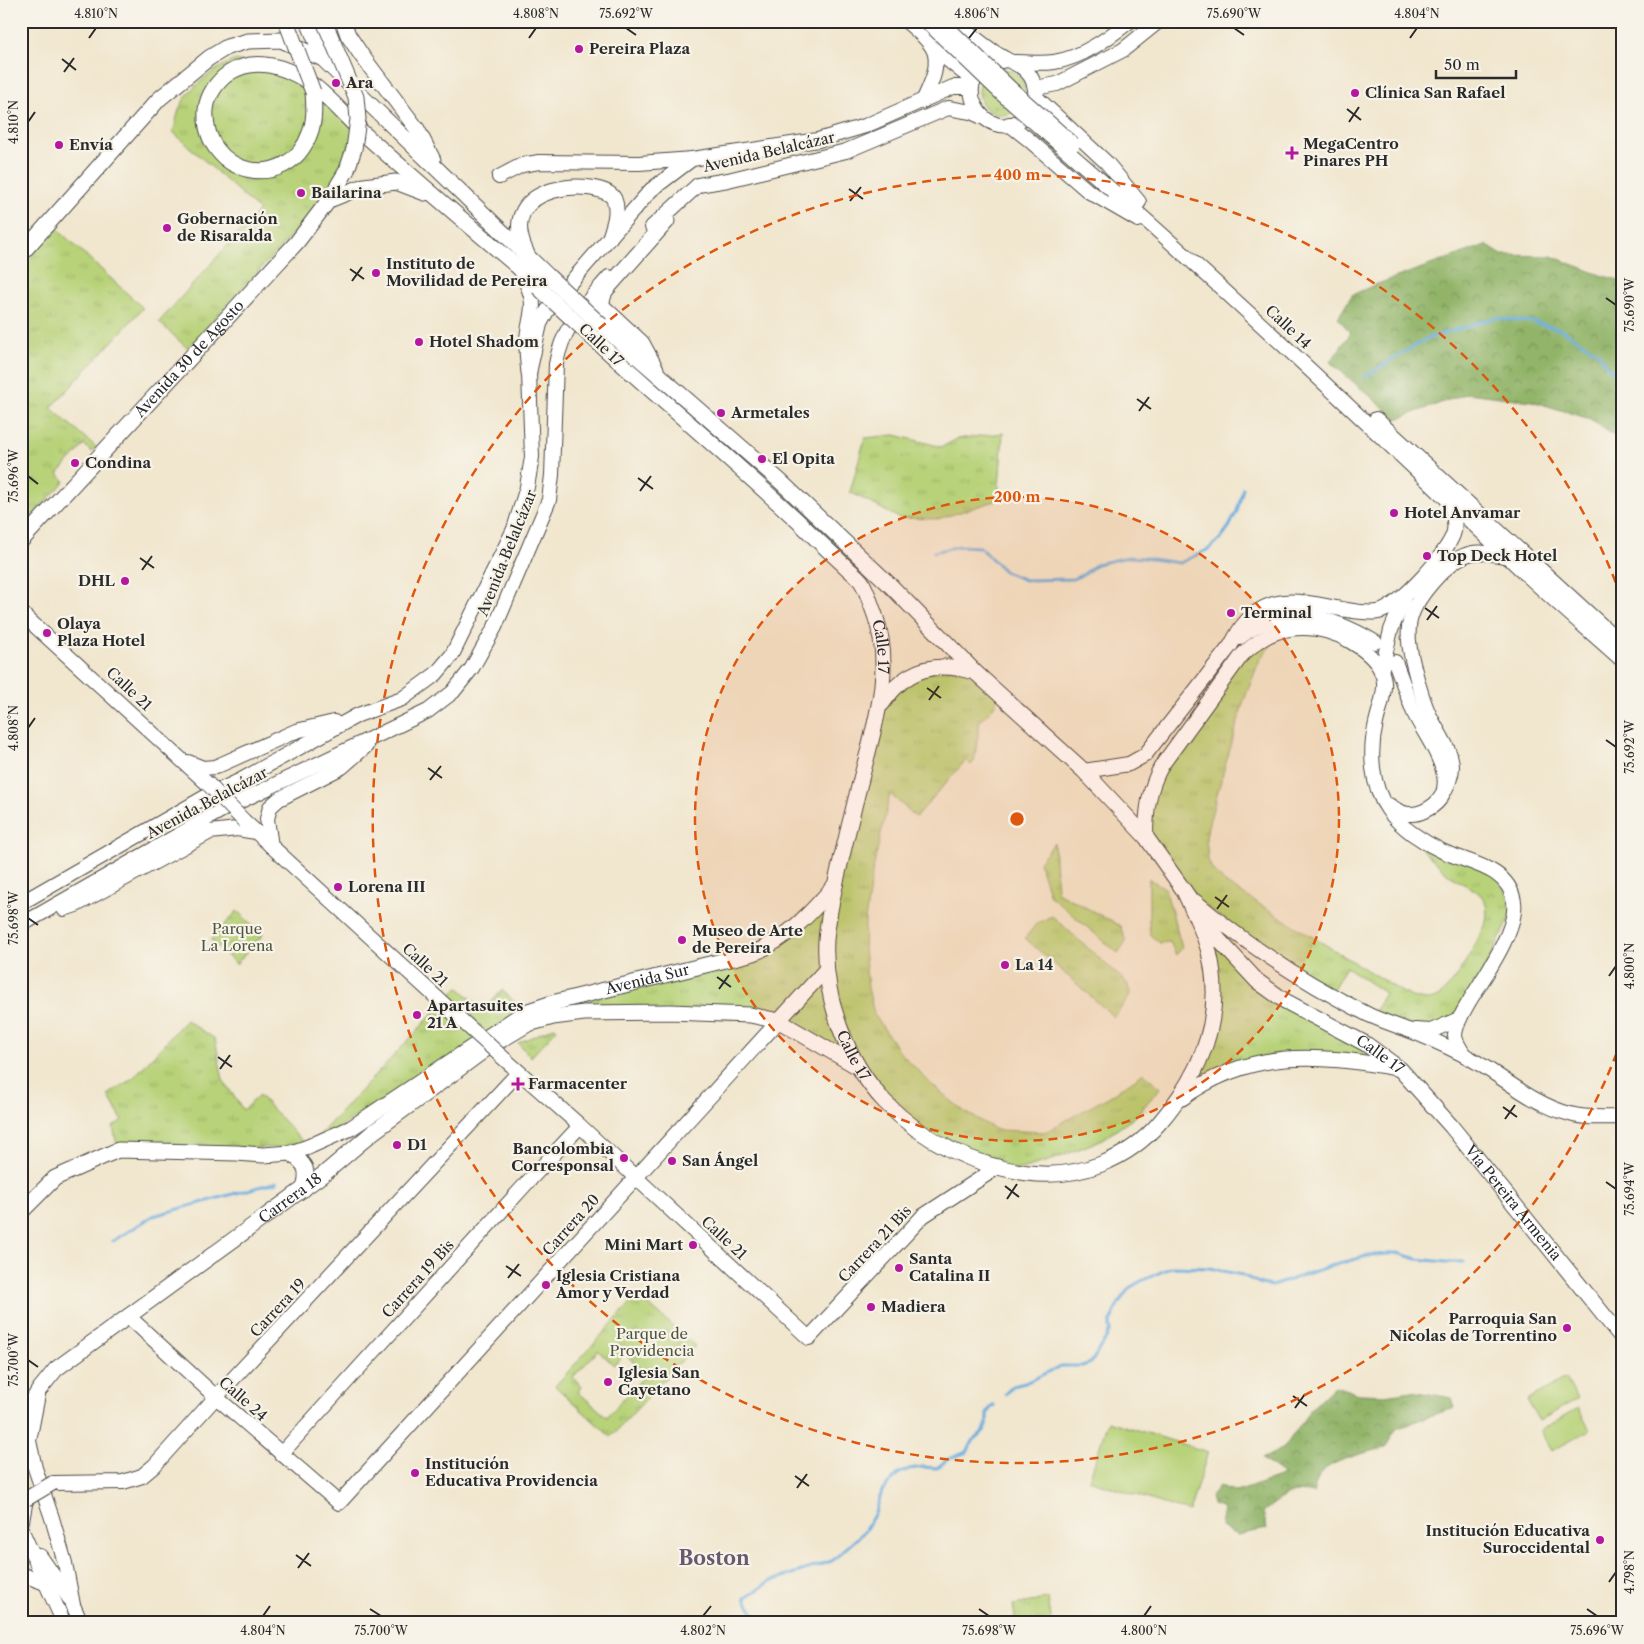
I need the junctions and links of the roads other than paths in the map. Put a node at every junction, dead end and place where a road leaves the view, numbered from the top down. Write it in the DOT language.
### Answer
graph roads {
  1 [pos="286,21"];
  2 [pos="308,21"];
  3 [pos="324,21"];
  4 [pos="343,21"];
  5 [pos="906,21"];
  6 [pos="926,21"];
  7 [pos="941,21"];
  8 [pos="955,21"];
  9 [pos="1130,21"];
  10 [pos="1159,21"];
  11 [pos="933,48"];
  12 [pos="323,59"];
  13 [pos="1010,61"];
  14 [pos="973,84"];
  15 [pos="311,87"];
  16 [pos="1035,92"];
  17 [pos="923,101"];
  18 [pos="982,117"];
  19 [pos="1009,124"];
  20 [pos="692,160"];
  21 [pos="439,172"];
  22 [pos="499,177"];
  23 [pos="1117,189"];
  24 [pos="329,200"];
  25 [pos="1139,202"];
  26 [pos="462,220"];
  27 [pos="667,221"];
  28 [pos="1160,233"];
  29 [pos="610,237"];
  30 [pos="21,254"];
  31 [pos="523,263"];
  32 [pos="597,331"];
  33 [pos="529,373"];
  34 [pos="662,379"];
  35 [pos="1448,498"];
  36 [pos="1482,517"];
  37 [pos="1483,532"];
  38 [pos="21,541"];
  39 [pos="1475,551"];
  40 [pos="1508,558"];
  41 [pos="1404,598"];
  42 [pos="21,613"];
  43 [pos="1375,642"];
  44 [pos="1231,645"];
  45 [pos="1623,645"];
  46 [pos="1623,661"];
  47 [pos="1395,662"];
  48 [pos="975,672"];
  49 [pos="1381,672"];
  50 [pos="880,707"];
  51 [pos="358,715"];
  52 [pos="376,736"];
  53 [pos="180,759"];
  54 [pos="1084,771"];
  55 [pos="1444,792"];
  56 [pos="1383,800"];
  57 [pos="256,832"];
  58 [pos="1146,837"];
  59 [pos="271,846"];
  60 [pos="835,885"];
  61 [pos="1184,891"];
  62 [pos="21,902"];
  63 [pos="36,917"];
  64 [pos="21,925"];
  65 [pos="826,968"];
  66 [pos="584,1013"];
  67 [pos="1459,1019"];
  68 [pos="779,1021"];
  69 [pos="1406,1029"];
  70 [pos="1464,1055"];
  71 [pos="858,1067"];
  72 [pos="1400,1069"];
  73 [pos="519,1072"];
  74 [pos="1177,1102"];
  75 [pos="1623,1117"];
  76 [pos="580,1126"];
  77 [pos="291,1153"];
  78 [pos="998,1167"];
  79 [pos="636,1178"];
  80 [pos="304,1188"];
  81 [pos="21,1212"];
  82 [pos="128,1316"];
  83 [pos="809,1338"];
  84 [pos="1623,1339"];
  85 [pos="39,1390"];
  86 [pos="216,1397"];
  87 [pos="21,1420"];
  88 [pos="281,1454"];
  89 [pos="339,1504"];
  90 [pos="21,1528"];
  91 [pos="21,1574"];
  92 [pos="45,1583"];
  93 [pos="73,1605"];
  94 [pos="64,1623"];
  95 [pos="81,1623"];
  1 -- 15 [label="main road, bridge"];
  2 -- 12 [label="main road"];
  3 -- 24 [label="main road, Avenida 30 de Agosto, bridge"];
  4 -- 21 [label="main road"];
  5 -- 11 [label="main road"];
  6 -- 23 [label="main road, Calle 14, bridge"];
  7 -- 23 [label="main road, Calle 14, bridge"];
  8 -- 13 [label="main road"];
  9 -- 13 [label="main road"];
  10 -- 16 [label="main road"];
  11 -- 14 [label="main road"];
  11 -- 17 [label="main road"];
  12 -- 21 [label="main road, Calle 17"];
  12 -- 30 [label="main road"];
  13 -- 14 [label="main road"];
  13 -- 16 [label="main road"];
  14 -- 17 [label="main road, Avenida Belalcázar"];
  14 -- 18 [label="main road"];
  15 -- 15 [label="main road"];
  15 -- 26 [label="main road, Calle 17"];
  16 -- 19 [label="main road"];
  16 -- 25 [label="main road"];
  17 -- 20 [label="main road, Avenida Belalcázar"];
  18 -- 19 [label="main road"];
  18 -- 52 [label="main road, Avenida Belalcázar"];
  19 -- 28 [label="main road"];
  20 -- 22 [label="main road"];
  20 -- 29 [label="main road, Avenida Belalcázar"];
  21 -- 31 [label="main road, Calle 17"];
  23 -- 25 [label="main road, Calle 14"];
  23 -- 28 [label="main road, Calle 14"];
  24 -- 26 [label="main road"];
  24 -- 38 [label="main road, Avenida 30 de Agosto"];
  25 -- 36 [label="main road, Calle 14"];
  26 -- 31 [label="main road, Calle 17"];
  27 -- 34 [label="main road"];
  28 -- 35 [label="main road, Calle 14"];
  29 -- 31 [label="main road"];
  29 -- 33 [label="main road, Avenida Belalcázar"];
  31 -- 32 [label="main road, Calle 17, bridge"];
  31 -- 33 [label="main road"];
  32 -- 34 [label="main road, Calle 17"];
  32 -- 50 [label="main road, Calle 17"];
  33 -- 51 [label="main road, Avenida Belalcázar"];
  34 -- 48 [label="main road, Calle 17"];
  35 -- 37 [label="main road, Calle 14"];
  35 -- 41 [label="main road"];
  36 -- 37 [label="main road"];
  36 -- 45 [label="main road, Calle 14"];
  37 -- 39 [label="main road"];
  37 -- 40 [label="main road, Calle 14"];
  39 -- 40 [label="main road"];
  39 -- 55 [label="main road"];
  40 -- 46 [label="main road, Calle 14"];
  41 -- 44 [label="main road"];
  41 -- 49 [label="main road"];
  42 -- 53 [label="main road, Calle 21"];
  43 -- 44 [label="main road"];
  44 -- 54 [label="main road"];
  47 -- 55 [label="main road"];
  48 -- 50 [label="main road"];
  48 -- 54 [label="main road, Calle 17"];
  49 -- 56 [label="main road"];
  49 -- 58 [label="main road"];
  50 -- 60 [label="main road, Calle 17"];
  51 -- 53 [label="main road"];
  51 -- 62 [label="main road, Avenida Belalcázar"];
  52 -- 59 [label="main road"];
  52 -- 63 [label="main road, Avenida Belalcázar"];
  53 -- 57 [label="main road, Calle 21, bridge"];
  54 -- 58 [label="main road, Calle 17"];
  55 -- 56 [label="main road"];
  56 -- 67 [label="main road"];
  57 -- 59 [label="main road, Calle 21"];
  57 -- 63 [label="main road"];
  58 -- 61 [label="main road, Calle 17"];
  59 -- 73 [label="main road, Calle 21, bridge"];
  60 -- 65 [label="main road, Calle 17"];
  60 -- 77 [label="main road, Avenida Sur"];
  61 -- 69 [label="main road, Calle 17"];
  61 -- 72 [label="main road, Calle 17"];
  61 -- 74 [label="main road, Calle 17"];
  63 -- 64 [label="main road, Avenida Belalcázar"];
  65 -- 68 [label="main road, Carrera 20"];
  65 -- 71 [label="main road, Calle 17"];
  66 -- 68 [label="main road, Avenida Sur"];
  66 -- 80 [label="main road, Carrera 18"];
  67 -- 69 [label="main road"];
  67 -- 70 [label="main road"];
  68 -- 71 [label="main road, Avenida Sur"];
  68 -- 79 [label="main road, Carrera 20"];
  69 -- 70 [label="main road, Calle 17"];
  70 -- 75 [label="main road, Calle 17"];
  71 -- 78 [label="main road, Calle 17"];
  72 -- 74 [label="main road, Calle 17"];
  72 -- 84 [label="main road, Vía Pereira Armenia"];
  73 -- 76 [label="main road, Calle 21"];
  73 -- 86 [label="main road, Carrera 19"];
  74 -- 78 [label="main road, Calle 17"];
  76 -- 79 [label="main road, Calle 21"];
  76 -- 88 [label="main road, Carrera 19 Bis"];
  77 -- 80 [label="main road"];
  77 -- 81 [label="main road"];
  78 -- 83 [label="main road, Carrera 21 Bis"];
  79 -- 83 [label="main road, Calle 21"];
  79 -- 89 [label="main road, Carrera 20"];
  80 -- 82 [label="main road, Carrera 18"];
  82 -- 85 [label="main road, Carrera 18"];
  82 -- 86 [label="main road, Calle 24"];
  85 -- 87 [label="main road, Carrera 18"];
  85 -- 93 [label="main road"];
  86 -- 88 [label="main road, Calle 24"];
  86 -- 90 [label="main road, Carrera 19, bridge"];
  88 -- 89 [label="main road, Calle 24"];
  90 -- 92 [label="main road"];
  90 -- 93 [label="main road"];
  91 -- 92 [label="main road"];
  92 -- 94 [label="main road"];
  93 -- 95 [label="main road"];
}
